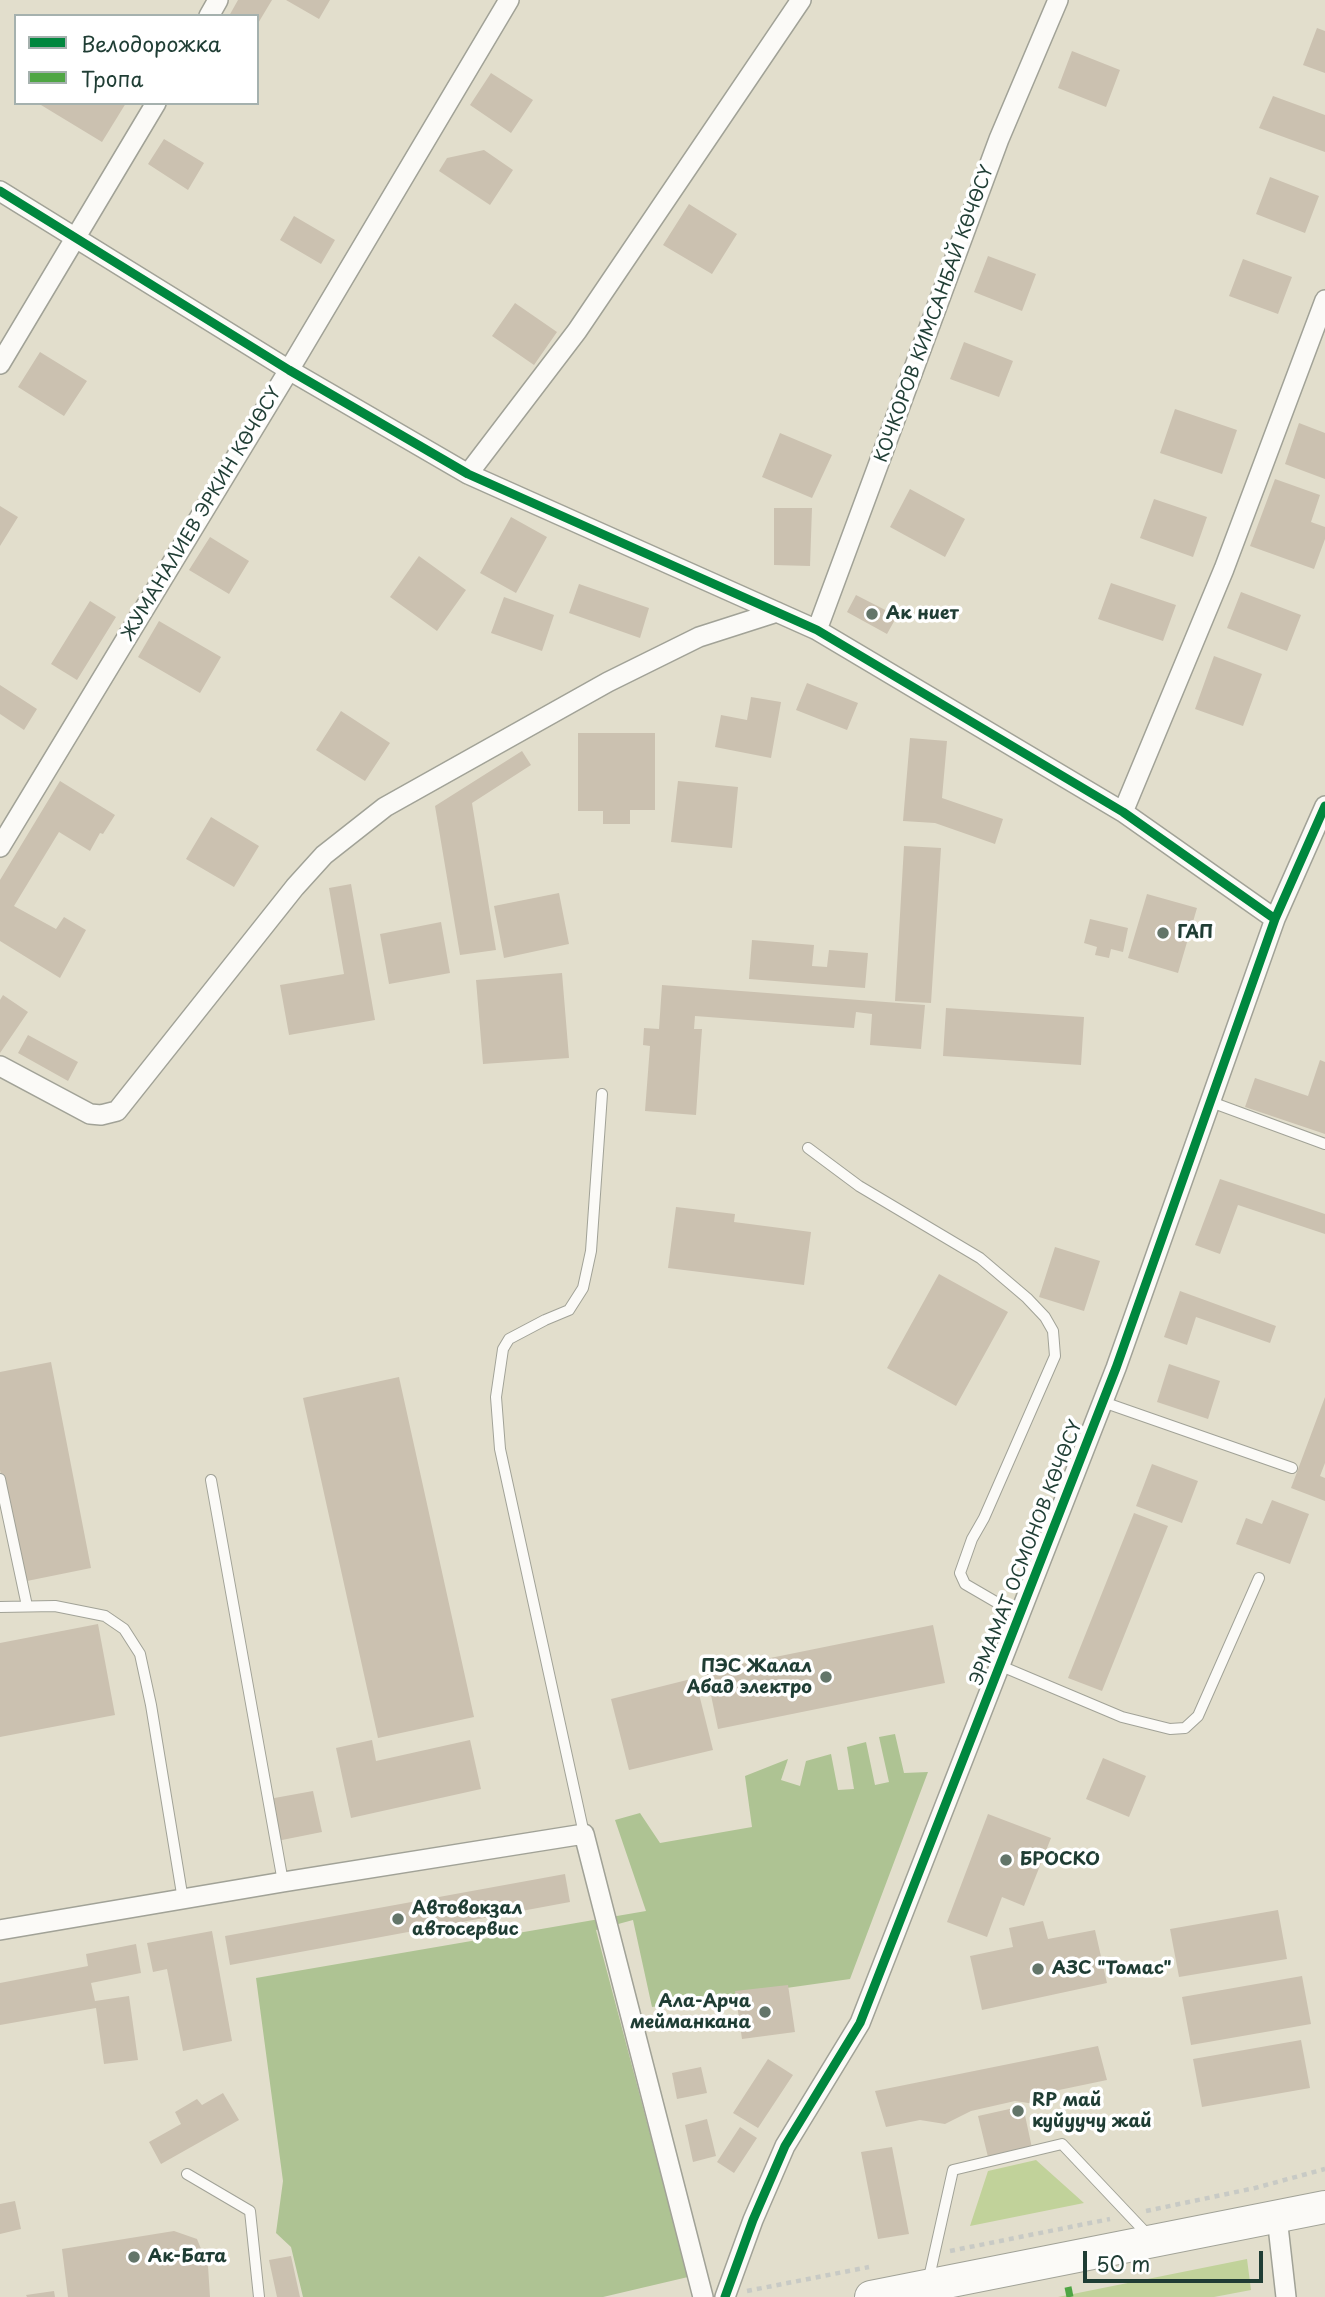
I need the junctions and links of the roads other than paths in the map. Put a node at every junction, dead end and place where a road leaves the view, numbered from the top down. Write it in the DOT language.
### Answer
graph roads {
  1 [pos="509,0"];
  2 [pos="802,0"];
  3 [pos="1058,0"];
  4 [pos="155,105"];
  5 [pos="0,191"];
  6 [pos="74,237"];
  7 [pos="1325,300"];
  8 [pos="0,363"];
  9 [pos="289,370"];
  10 [pos="468,474"];
  11 [pos="777,612"];
  12 [pos="817,630"];
  13 [pos="1325,806"];
  14 [pos="1123,812"];
  15 [pos="0,847"];
  16 [pos="1275,919"];
  17 [pos="0,1066"];
  18 [pos="602,1094"];
  19 [pos="1211,1102"];
  20 [pos="1325,1144"];
  21 [pos="808,1148"];
  22 [pos="1103,1402"];
  23 [pos="1292,1468"];
  24 [pos="0,1479"];
  25 [pos="211,1480"];
  26 [pos="1259,1578"];
  27 [pos="26,1606"];
  28 [pos="0,1607"];
  29 [pos="1020,1616"];
  30 [pos="1001,1666"];
  31 [pos="584,1834"];
  32 [pos="283,1882"];
  33 [pos="183,1900"];
  34 [pos="0,1930"];
  35 [pos="187,2174"];
  36 [pos="1325,2207"];
  37 [pos="1277,2217"];
  38 [pos="1153,2241"];
  39 [pos="870,2282"];
  40 [pos="928,2286"];
  41 [pos="725,2296"];
  42 [pos="259,2297"];
  43 [pos="703,2297"];
  44 [pos="1286,2297"];
  1 -- 9 [label="street, ЖУМАНАЛИЕВ ЭРКИН КӨЧӨСҮ"];
  2 -- 10 [label="street"];
  3 -- 12 [label="street, КОЧКОРОВ КИМСАНБАЙ КӨЧӨСҮ"];
  4 -- 6 [label="street"];
  5 -- 6 [label="street"];
  6 -- 8 [label="street"];
  6 -- 9 [label="street"];
  7 -- 14 [label="street"];
  9 -- 10 [label="street"];
  9 -- 15 [label="street, ЖУМАНАЛИЕВ ЭРКИН КӨЧӨСҮ"];
  10 -- 11 [label="street"];
  11 -- 12 [label="street"];
  11 -- 17 [label="street"];
  12 -- 14 [label="street"];
  13 -- 16 [label="street, ЭРМАМАТ ОСМОНОВ КӨЧӨСҮ"];
  14 -- 16 [label="street"];
  16 -- 19 [label="street, ЭРМАМАТ ОСМОНОВ КӨЧӨСҮ"];
  18 -- 31 [label="lane"];
  19 -- 20 [label="lane"];
  19 -- 22 [label="street, ЭРМАМАТ ОСМОНОВ КӨЧӨСҮ"];
  21 -- 29 [label="lane"];
  22 -- 23 [label="lane"];
  22 -- 29 [label="street, ЭРМАМАТ ОСМОНОВ КӨЧӨСҮ"];
  24 -- 27 [label="lane"];
  25 -- 32 [label="lane"];
  26 -- 30 [label="lane"];
  27 -- 28 [label="lane"];
  27 -- 33 [label="lane"];
  29 -- 30 [label="street, ЭРМАМАТ ОСМОНОВ КӨЧӨСҮ"];
  30 -- 41 [label="street, ЭРМАМАТ ОСМОНОВ КӨЧӨСҮ"];
  31 -- 32 [label="street"];
  31 -- 43 [label="street"];
  32 -- 33 [label="street"];
  33 -- 34 [label="street"];
  35 -- 42 [label="lane"];
  36 -- 37 [label="highway"];
  37 -- 38 [label="highway"];
  37 -- 44 [label="street"];
  38 -- 40 [label="highway"];
  38 -- 40 [label="lane"];
  39 -- 40 [label="highway"];
}
